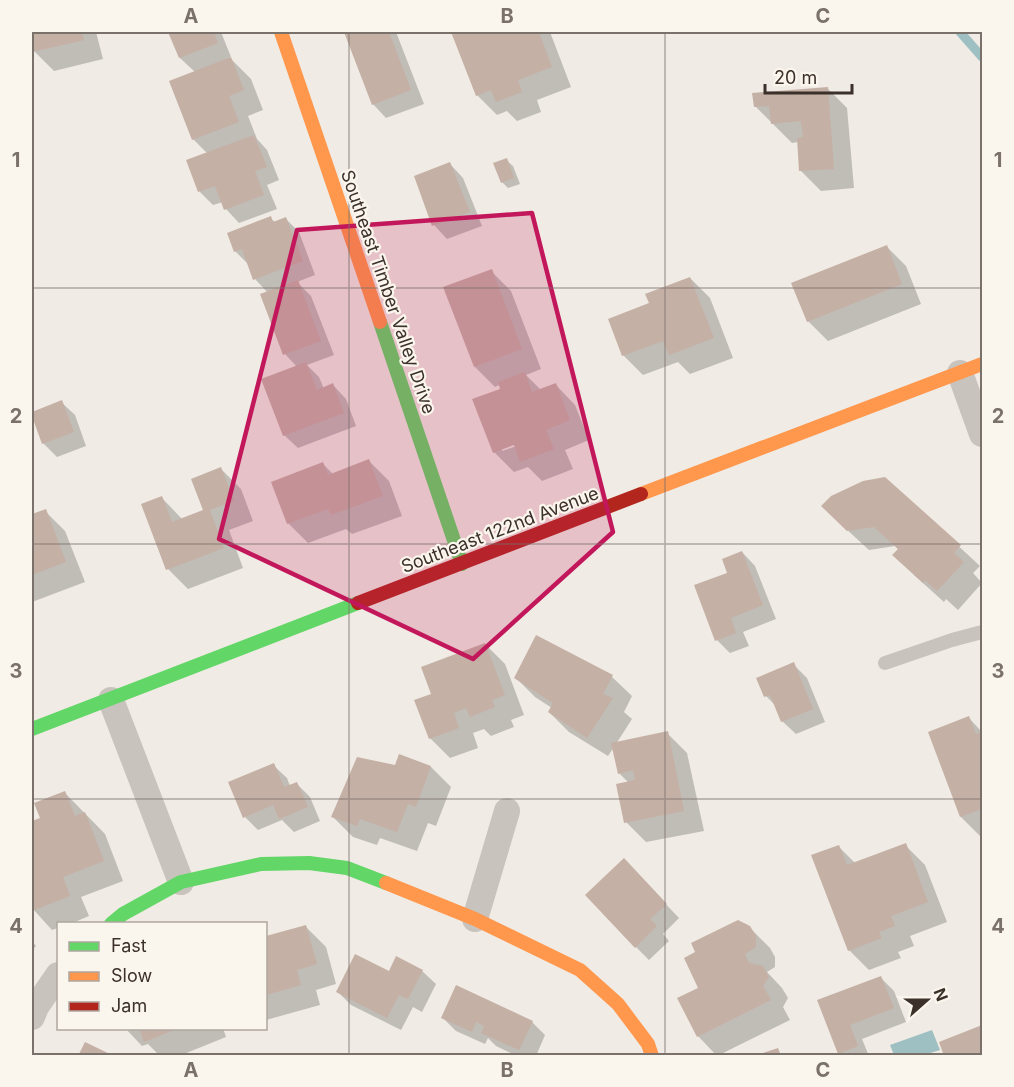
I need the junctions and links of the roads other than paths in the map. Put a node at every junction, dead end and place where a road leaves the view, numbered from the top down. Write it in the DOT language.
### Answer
graph roads {
  1 [pos="281,32"];
  2 [pos="971,369"];
  3 [pos="982,434"];
  4 [pos="462,564"];
  5 [pos="982,632"];
  6 [pos="885,663"];
  7 [pos="111,700"];
  8 [pos="32,729"];
  9 [pos="507,811"];
  10 [pos="181,882"];
  11 [pos="475,919"];
  12 [pos="113,922"];
  13 [pos="57,976"];
  14 [pos="32,1017"];
  15 [pos="652,1056"];
  1 -- 4 [label="street, Southeast Timber Valley Drive"];
  2 -- 3 [label="street"];
  2 -- 4 [label="street, Southeast 122nd Avenue"];
  4 -- 7 [label="street, Southeast 122nd Avenue"];
  5 -- 6 [label="lane"];
  7 -- 8 [label="street, Southeast 122nd Avenue"];
  7 -- 10 [label="street"];
  9 -- 11 [label="street"];
  10 -- 11 [label="street"];
  10 -- 12 [label="street"];
  11 -- 15 [label="street"];
  13 -- 14 [label="street"];
}
